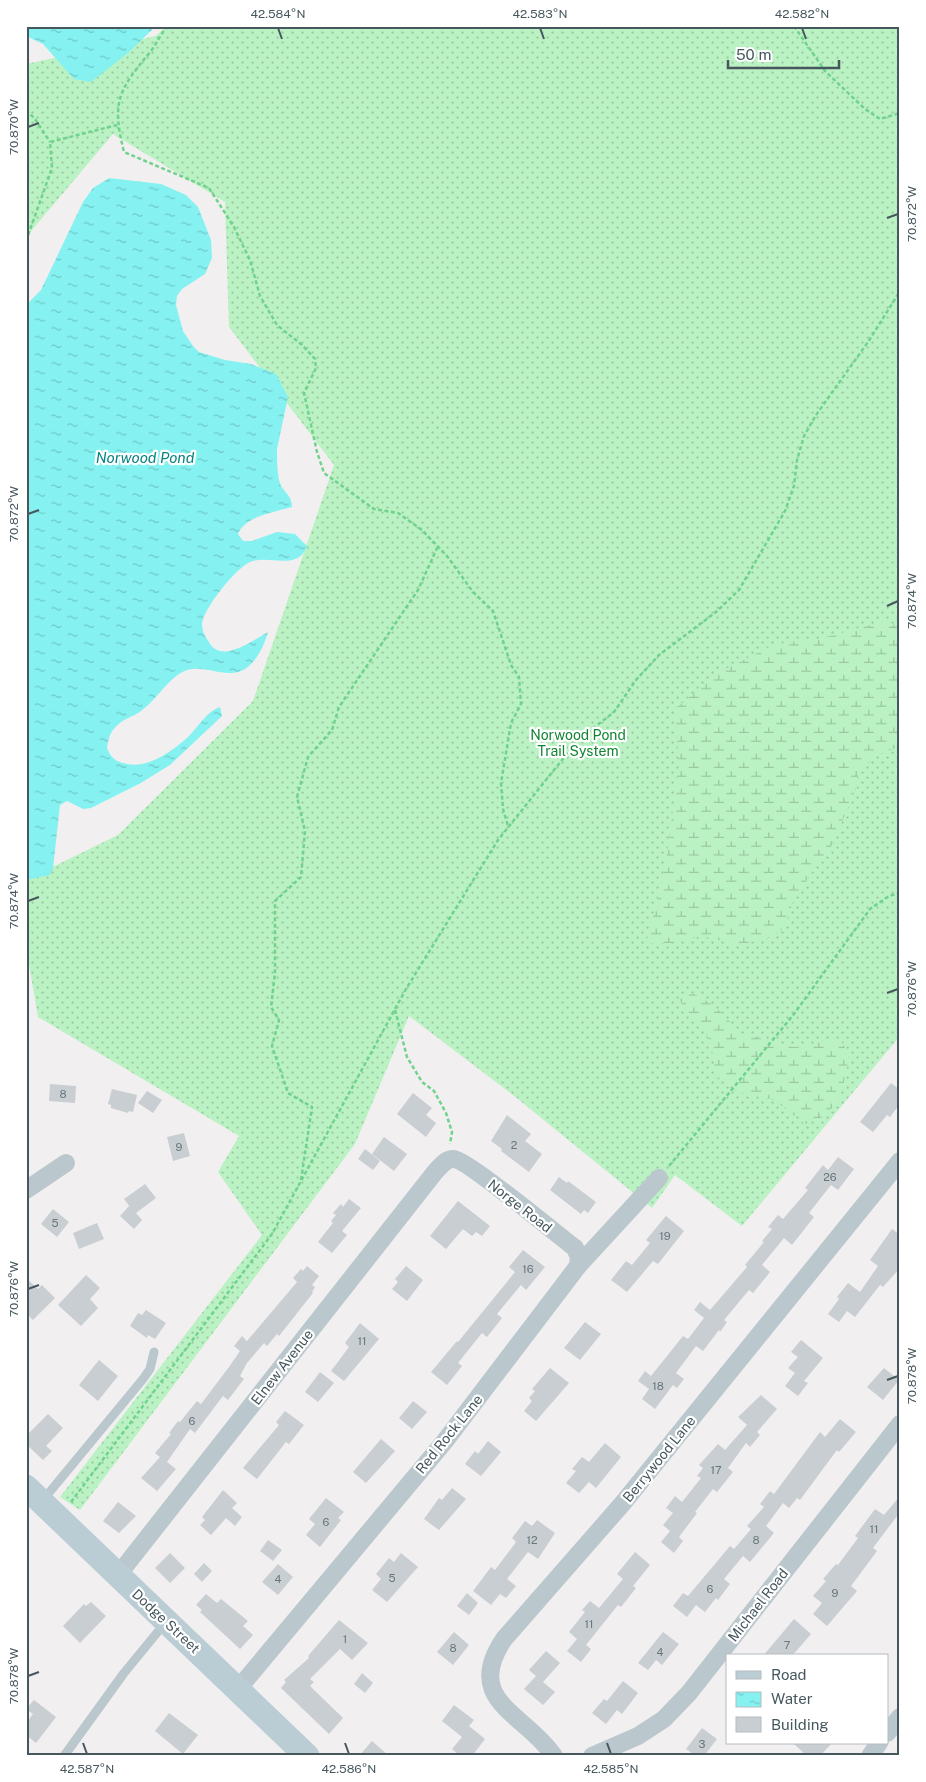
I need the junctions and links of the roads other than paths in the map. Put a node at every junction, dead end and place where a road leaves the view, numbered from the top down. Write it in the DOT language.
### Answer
graph roads {
  1 [pos="448,1160"];
  2 [pos="900,1161"];
  3 [pos="66,1163"];
  4 [pos="659,1178"];
  5 [pos="26,1190"];
  6 [pos="578,1266"];
  7 [pos="154,1352"];
  8 [pos="900,1424"];
  9 [pos="34,1494"];
  10 [pos="118,1575"];
  11 [pos="167,1621"];
  12 [pos="238,1689"];
  13 [pos="900,1717"];
  14 [pos="888,1732"];
  15 [pos="879,1744"];
  16 [pos="64,1756"];
  17 [pos="307,1756"];
  18 [pos="554,1756"];
  19 [pos="592,1756"];
  20 [pos="870,1756"];
  1 -- 6 [label="street, Norge Road"];
  1 -- 10 [label="street, Elnew Avenue"];
  2 -- 18 [label="street, Berrywood Lane"];
  3 -- 5 [label="street"];
  4 -- 6 [label="street, Red Rock Lane"];
  6 -- 12 [label="street, Red Rock Lane"];
  7 -- 9 [label="lane"];
  8 -- 19 [label="street, Michael Road"];
  9 -- 10 [label="main road, Dodge Street"];
  10 -- 11 [label="main road, Dodge Street"];
  11 -- 12 [label="main road, Dodge Street"];
  11 -- 16 [label="lane"];
  12 -- 17 [label="main road, Dodge Street"];
  13 -- 14 [label="street"];
  15 -- 20 [label="street"];
}
